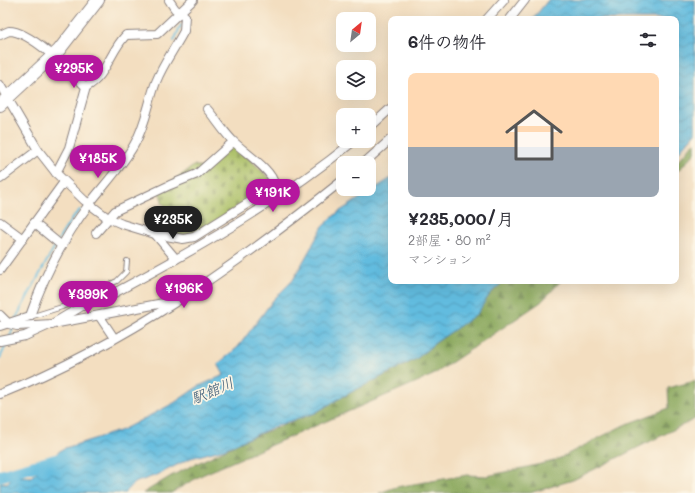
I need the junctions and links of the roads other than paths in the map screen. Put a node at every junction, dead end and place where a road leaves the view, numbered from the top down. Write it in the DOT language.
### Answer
graph roads {
  1 [pos="98,0"];
  2 [pos="169,0"];
  3 [pos="193,0"];
  4 [pos="504,0"];
  5 [pos="525,0"];
  6 [pos="179,12"];
  7 [pos="490,16"];
  8 [pos="512,16"];
  9 [pos="0,35"];
  10 [pos="54,55"];
  11 [pos="0,85"];
  12 [pos="86,87"];
  13 [pos="4,101"];
  14 [pos="207,109"];
  15 [pos="388,111"];
  16 [pos="376,122"];
  17 [pos="233,142"];
  18 [pos="388,142"];
  19 [pos="345,148"];
  20 [pos="38,150"];
  21 [pos="372,156"];
  22 [pos="56,173"];
  23 [pos="0,179"];
  24 [pos="64,182"];
  25 [pos="336,185"];
  26 [pos="89,204"];
  27 [pos="108,218"];
  28 [pos="0,222"];
  29 [pos="34,223"];
  30 [pos="96,233"];
  31 [pos="155,234"];
  32 [pos="23,239"];
  33 [pos="62,246"];
  34 [pos="176,259"];
  35 [pos="127,261"];
  36 [pos="0,270"];
  37 [pos="179,300"];
  38 [pos="0,315"];
  39 [pos="100,317"];
  40 [pos="28,318"];
  41 [pos="8,324"];
  42 [pos="52,324"];
  43 [pos="0,326"];
  44 [pos="114,338"];
  45 [pos="0,341"];
  46 [pos="0,394"];
  1 -- 10 [label="main road"];
  2 -- 6 [label="street"];
  3 -- 6 [label="street"];
  4 -- 7 [label="street"];
  5 -- 8 [label="street"];
  6 -- 12 [label="street"];
  6 -- 26 [label="street"];
  9 -- 10 [label="street"];
  10 -- 12 [label="street"];
  10 -- 13 [label="main road"];
  11 -- 13 [label="street"];
  12 -- 22 [label="street"];
  13 -- 20 [label="street"];
  14 -- 17 [label="street"];
  15 -- 16 [label="street"];
  17 -- 27 [label="street"];
  17 -- 31 [label="street"];
  18 -- 21 [label="street"];
  19 -- 34 [label="street"];
  20 -- 22 [label="street"];
  20 -- 23 [label="street"];
  22 -- 24 [label="street"];
  24 -- 26 [label="street"];
  24 -- 29 [label="street"];
  25 -- 37 [label="street"];
  26 -- 27 [label="street"];
  26 -- 33 [label="street"];
  27 -- 30 [label="street"];
  27 -- 31 [label="street"];
  28 -- 32 [label="street"];
  29 -- 32 [label="street"];
  29 -- 33 [label="street"];
  31 -- 34 [label="street"];
  32 -- 36 [label="street"];
  33 -- 40 [label="street"];
  34 -- 42 [label="street"];
  35 -- 40 [label="lane"];
  37 -- 39 [label="street"];
  37 -- 44 [label="street"];
  38 -- 41 [label="street"];
  39 -- 42 [label="street"];
  39 -- 44 [label="street"];
  40 -- 41 [label="street"];
  41 -- 42 [label="street"];
  41 -- 43 [label="street"];
  42 -- 45 [label="street"];
  44 -- 46 [label="street"];
}
